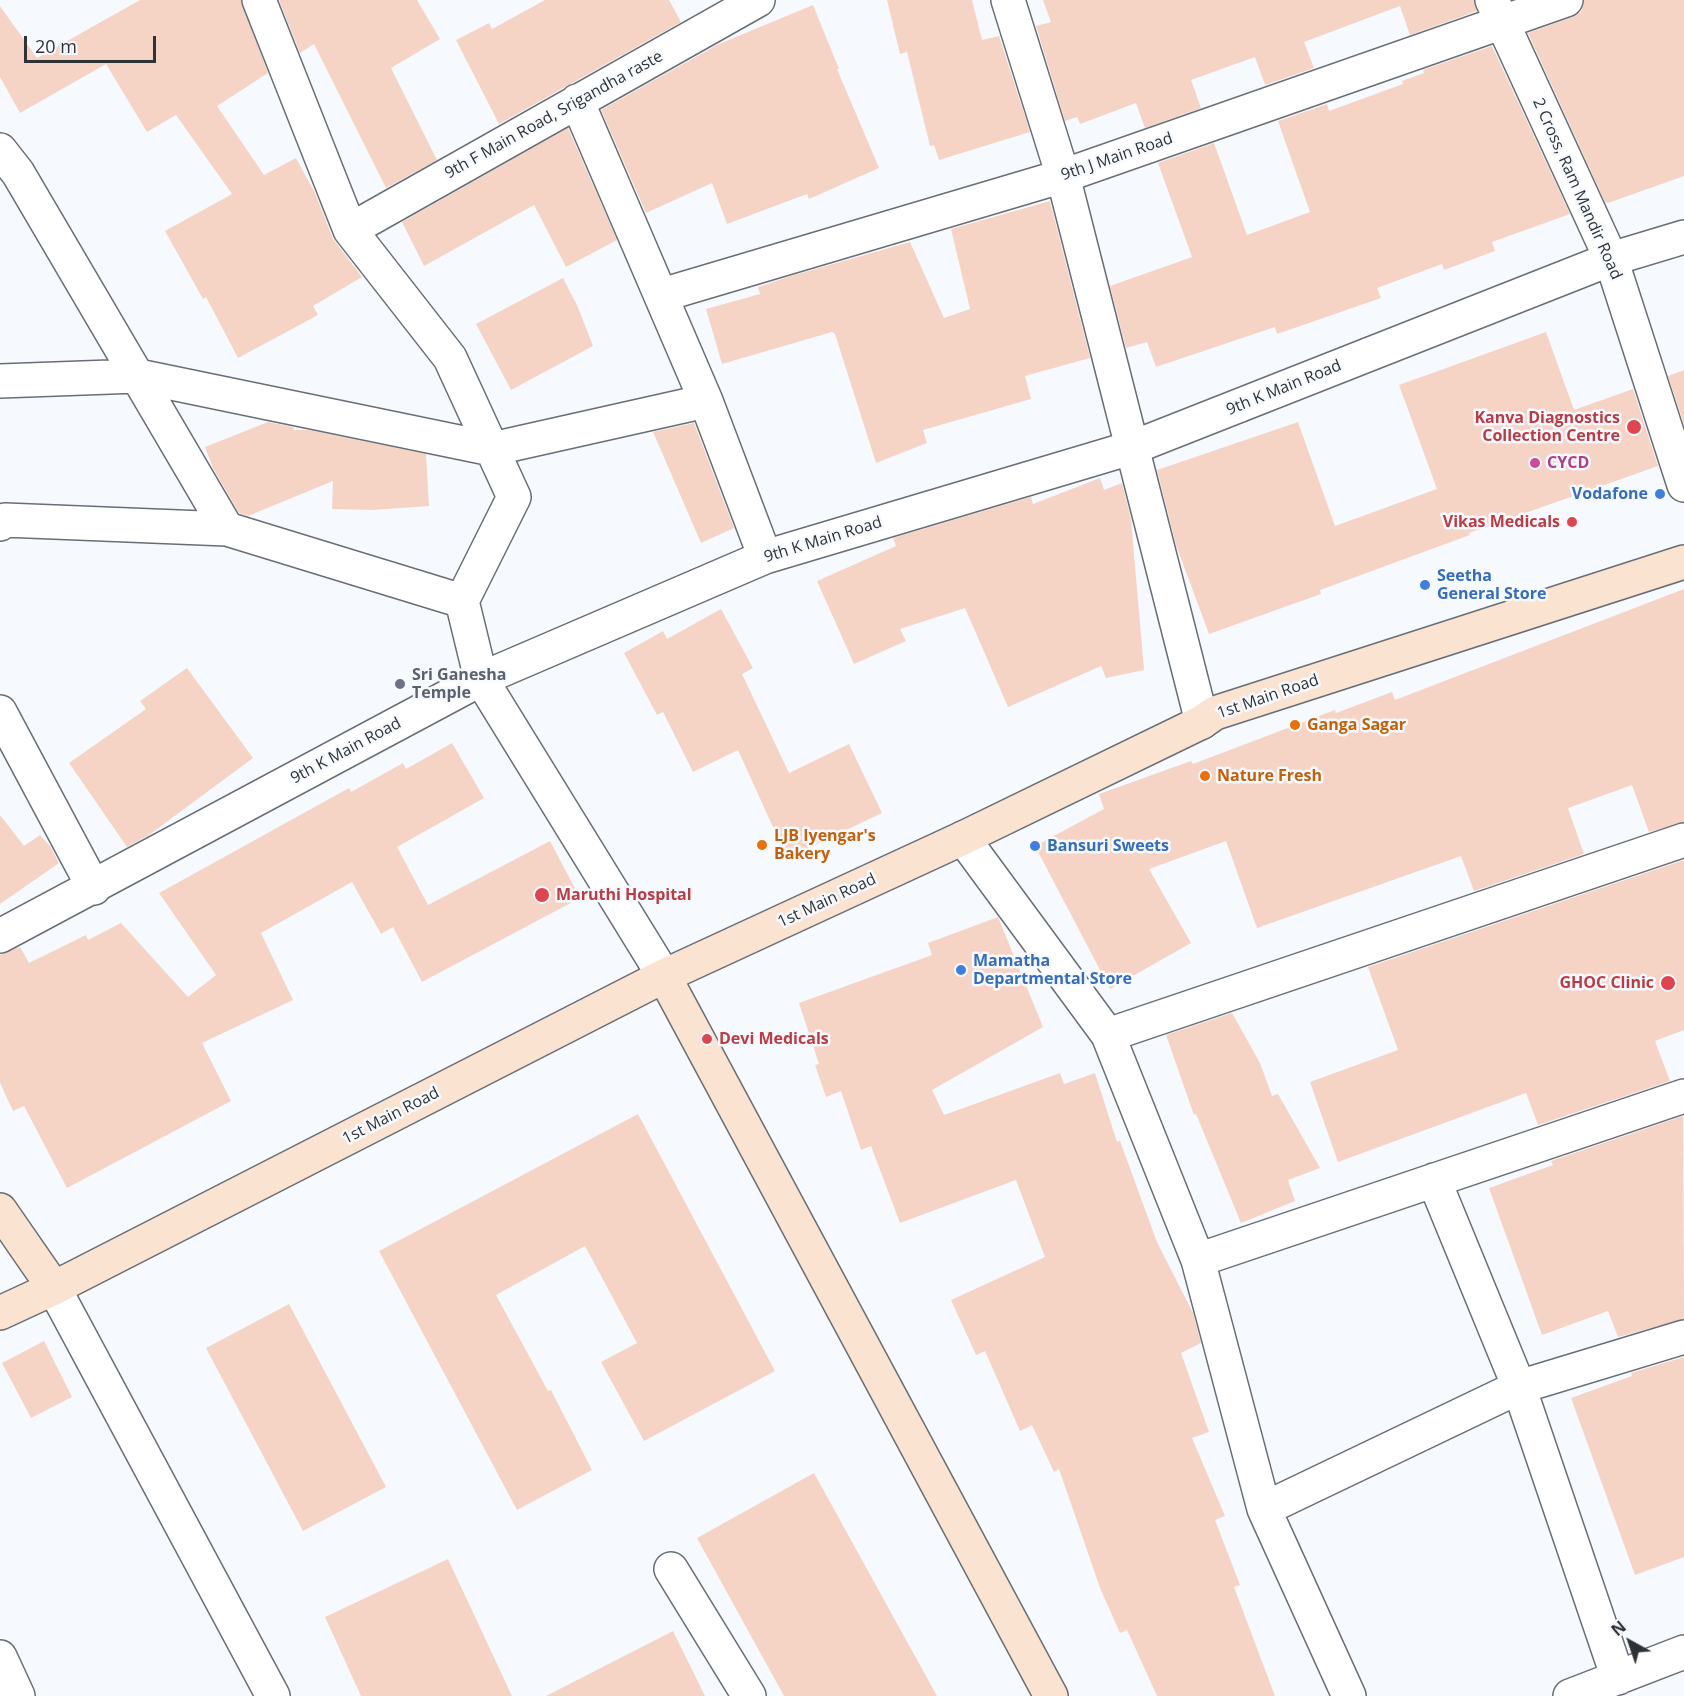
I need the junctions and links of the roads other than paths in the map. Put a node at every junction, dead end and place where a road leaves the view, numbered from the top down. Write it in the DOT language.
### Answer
graph roads {
  1 [pos="259,0"];
  2 [pos="758,0"];
  3 [pos="1008,0"];
  4 [pos="1566,0"];
  5 [pos="1497,11"];
  6 [pos="577,102"];
  7 [pos="0,150"];
  8 [pos="1063,176"];
  9 [pos="350,230"];
  10 [pos="1684,237"];
  11 [pos="1611,259"];
  12 [pos="662,295"];
  13 [pos="138,376"];
  14 [pos="0,381"];
  15 [pos="706,401"];
  16 [pos="1134,447"];
  17 [pos="492,449"];
  18 [pos="1684,485"];
  19 [pos="2,519"];
  20 [pos="227,529"];
  21 [pos="765,557"];
  22 [pos="1684,562"];
  23 [pos="462,601"];
  24 [pos="481,679"];
  25 [pos="0,712"];
  26 [pos="1202,722"];
  27 [pos="963,838"];
  28 [pos="1684,840"];
  29 [pos="94,888"];
  30 [pos="0,936"];
  31 [pos="664,976"];
  32 [pos="1108,1035"];
  33 [pos="1684,1096"];
  34 [pos="1434,1180"];
  35 [pos="0,1210"];
  36 [pos="1198,1260"];
  37 [pos="54,1288"];
  38 [pos="0,1313"];
  39 [pos="1684,1337"];
  40 [pos="1519,1387"];
  41 [pos="1264,1509"];
  42 [pos="671,1569"];
  43 [pos="1684,1652"];
  44 [pos="0,1657"];
  45 [pos="1618,1678"];
  46 [pos="18,1696"];
  47 [pos="273,1696"];
  48 [pos="749,1696"];
  49 [pos="1051,1696"];
  50 [pos="1349,1696"];
  51 [pos="1570,1696"];
  1 -- 9 [label="street"];
  2 -- 6 [label="street, 9th F Main Road, Srigandha raste"];
  3 -- 8 [label="street"];
  4 -- 5 [label="street, 9th J Main Road"];
  5 -- 8 [label="street, 9th J Main Road"];
  5 -- 11 [label="street, 2 Cross, Ram Mandir Road"];
  6 -- 9 [label="street, 9th F Main Road, Srigandha raste"];
  6 -- 12 [label="street"];
  7 -- 13 [label="street"];
  8 -- 12 [label="street, 9th J Main Road"];
  8 -- 16 [label="street"];
  9 -- 17 [label="street"];
  10 -- 11 [label="street, 9th K Main Road"];
  11 -- 16 [label="street, 9th K Main Road"];
  11 -- 18 [label="street, 2 Cross, Ram Mandir Road"];
  12 -- 15 [label="street"];
  13 -- 14 [label="street"];
  13 -- 17 [label="street"];
  13 -- 20 [label="street"];
  15 -- 17 [label="street"];
  15 -- 21 [label="street"];
  16 -- 21 [label="street, 9th K Main Road"];
  16 -- 26 [label="street"];
  17 -- 23 [label="street"];
  19 -- 20 [label="street"];
  20 -- 23 [label="street"];
  21 -- 24 [label="street, 9th K Main Road"];
  22 -- 26 [label="street, 1st Main Road"];
  23 -- 24 [label="street"];
  24 -- 29 [label="street, 9th K Main Road"];
  24 -- 31 [label="street"];
  25 -- 29 [label="street"];
  26 -- 27 [label="street, 1st Main Road"];
  27 -- 31 [label="street, 1st Main Road"];
  27 -- 32 [label="street"];
  28 -- 32 [label="street"];
  29 -- 30 [label="street, 9th K Main Road"];
  31 -- 37 [label="street, 1st Main Road"];
  31 -- 49 [label="street"];
  32 -- 36 [label="street"];
  33 -- 34 [label="street"];
  34 -- 36 [label="street"];
  34 -- 40 [label="street"];
  35 -- 37 [label="street"];
  36 -- 41 [label="street"];
  37 -- 38 [label="street, 1st Main Road"];
  37 -- 47 [label="street"];
  39 -- 40 [label="street"];
  40 -- 41 [label="street"];
  40 -- 45 [label="street"];
  41 -- 50 [label="street"];
  42 -- 48 [label="street"];
  43 -- 45 [label="street"];
  44 -- 46 [label="street"];
  45 -- 51 [label="street"];
}
